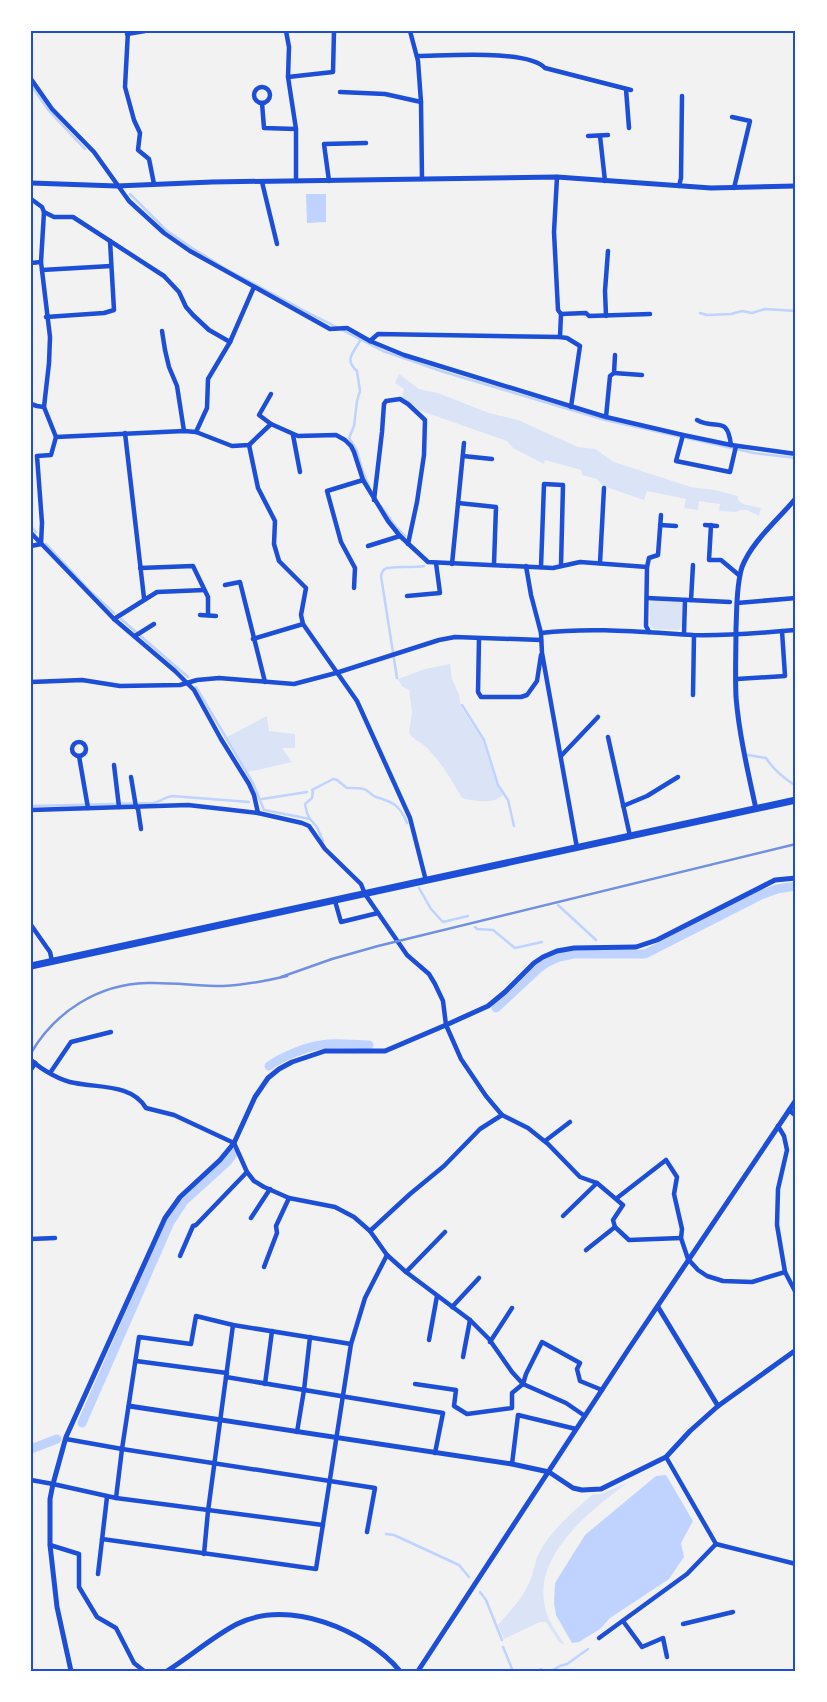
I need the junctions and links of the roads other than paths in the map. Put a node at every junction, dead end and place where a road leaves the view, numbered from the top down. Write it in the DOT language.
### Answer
graph roads {
  1 [pos="146,31"];
  2 [pos="286,31"];
  3 [pos="334,31"];
  4 [pos="410,31"];
  5 [pos="127,33"];
  6 [pos="417,56"];
  7 [pos="288,77"];
  8 [pos="31,79"];
  9 [pos="340,92"];
  10 [pos="682,96"];
  11 [pos="421,102"];
  12 [pos="262,103"];
  13 [pos="732,117"];
  14 [pos="629,128"];
  15 [pos="296,129"];
  16 [pos="608,135"];
  17 [pos="588,136"];
  18 [pos="600,136"];
  19 [pos="366,143"];
  20 [pos="557,177"];
  21 [pos="422,179"];
  22 [pos="296,181"];
  23 [pos="329,181"];
  24 [pos="605,181"];
  25 [pos="262,182"];
  26 [pos="31,183"];
  27 [pos="154,184"];
  28 [pos="117,186"];
  29 [pos="679,186"];
  30 [pos="796,186"];
  31 [pos="734,188"];
  32 [pos="31,199"];
  33 [pos="44,212"];
  34 [pos="110,241"];
  35 [pos="277,244"];
  36 [pos="608,251"];
  37 [pos="41,262"];
  38 [pos="31,263"];
  39 [pos="111,266"];
  40 [pos="42,270"];
  41 [pos="254,287"];
  42 [pos="561,314"];
  43 [pos="650,314"];
  44 [pos="606,316"];
  45 [pos="46,317"];
  46 [pos="162,331"];
  47 [pos="560,337"];
  48 [pos="230,342"];
  49 [pos="370,342"];
  50 [pos="615,354"];
  51 [pos="614,373"];
  52 [pos="642,376"];
  53 [pos="271,394"];
  54 [pos="31,404"];
  55 [pos="44,406"];
  56 [pos="571,406"];
  57 [pos="606,417"];
  58 [pos="697,420"];
  59 [pos="271,424"];
  60 [pos="184,431"];
  61 [pos="196,432"];
  62 [pos="125,433"];
  63 [pos="293,435"];
  64 [pos="683,435"];
  65 [pos="56,437"];
  66 [pos="464,442"];
  67 [pos="249,445"];
  68 [pos="734,445"];
  69 [pos="796,454"];
  70 [pos="463,456"];
  71 [pos="492,459"];
  72 [pos="300,472"];
  73 [pos="363,480"];
  74 [pos="604,488"];
  75 [pos="796,498"];
  76 [pos="374,500"];
  77 [pos="458,503"];
  78 [pos="661,516"];
  79 [pos="660,525"];
  80 [pos="676,526"];
  81 [pos="717,526"];
  82 [pos="31,533"];
  83 [pos="400,536"];
  84 [pos="41,544"];
  85 [pos="408,544"];
  86 [pos="31,546"];
  87 [pos="368,546"];
  88 [pos="436,563"];
  89 [pos="600,563"];
  90 [pos="452,564"];
  91 [pos="494,564"];
  92 [pos="694,565"];
  93 [pos="526,566"];
  94 [pos="561,566"];
  95 [pos="541,567"];
  96 [pos="648,567"];
  97 [pos="140,568"];
  98 [pos="740,576"];
  99 [pos="225,585"];
  100 [pos="354,588"];
  101 [pos="204,590"];
  102 [pos="407,596"];
  103 [pos="144,598"];
  104 [pos="647,598"];
  105 [pos="795,598"];
  106 [pos="685,600"];
  107 [pos="691,600"];
  108 [pos="730,602"];
  109 [pos="737,603"];
  110 [pos="796,606"];
  111 [pos="200,615"];
  112 [pos="208,616"];
  113 [pos="216,616"];
  114 [pos="114,619"];
  115 [pos="154,624"];
  116 [pos="302,624"];
  117 [pos="796,630"];
  118 [pos="782,631"];
  119 [pos="649,632"];
  120 [pos="541,633"];
  121 [pos="684,634"];
  122 [pos="694,635"];
  123 [pos="134,636"];
  124 [pos="736,636"];
  125 [pos="254,639"];
  126 [pos="479,639"];
  127 [pos="541,640"];
  128 [pos="542,653"];
  129 [pos="336,673"];
  130 [pos="737,679"];
  131 [pos="31,682"];
  132 [pos="265,682"];
  133 [pos="188,683"];
  134 [pos="693,695"];
  135 [pos="598,717"];
  136 [pos="608,737"];
  137 [pos="79,756"];
  138 [pos="561,756"];
  139 [pos="114,765"];
  140 [pos="131,777"];
  141 [pos="678,777"];
  142 [pos="796,800"];
  143 [pos="88,806"];
  144 [pos="623,806"];
  145 [pos="119,807"];
  146 [pos="136,807"];
  147 [pos="756,809"];
  148 [pos="31,810"];
  149 [pos="258,813"];
  150 [pos="141,829"];
  151 [pos="630,836"];
  152 [pos="577,848"];
  153 [pos="796,878"];
  154 [pos="426,881"];
  155 [pos="365,894"];
  156 [pos="336,901"];
  157 [pos="378,914"];
  158 [pos="31,925"];
  159 [pos="52,961"];
  160 [pos="31,966"];
  161 [pos="446,1025"];
  162 [pos="111,1032"];
  163 [pos="33,1062"];
  164 [pos="31,1069"];
  165 [pos="50,1073"];
  166 [pos="796,1100"];
  167 [pos="788,1110"];
  168 [pos="502,1115"];
  169 [pos="796,1116"];
  170 [pos="570,1122"];
  171 [pos="778,1126"];
  172 [pos="544,1141"];
  173 [pos="234,1143"];
  174 [pos="247,1172"];
  175 [pos="597,1183"];
  176 [pos="270,1189"];
  177 [pos="289,1198"];
  178 [pos="617,1198"];
  179 [pos="563,1216"];
  180 [pos="251,1218"];
  181 [pos="615,1227"];
  182 [pos="370,1231"];
  183 [pos="445,1232"];
  184 [pos="55,1238"];
  185 [pos="681,1238"];
  186 [pos="31,1239"];
  187 [pos="586,1250"];
  188 [pos="387,1255"];
  189 [pos="180,1256"];
  190 [pos="688,1259"];
  191 [pos="264,1267"];
  192 [pos="406,1272"];
  193 [pos="785,1272"];
  194 [pos="478,1278"];
  195 [pos="796,1293"];
  196 [pos="437,1296"];
  197 [pos="452,1307"];
  198 [pos="658,1307"];
  199 [pos="512,1308"];
  200 [pos="470,1320"];
  201 [pos="233,1325"];
  202 [pos="272,1331"];
  203 [pos="310,1337"];
  204 [pos="429,1340"];
  205 [pos="490,1342"];
  206 [pos="351,1344"];
  207 [pos="796,1350"];
  208 [pos="463,1357"];
  209 [pos="136,1361"];
  210 [pos="226,1375"];
  211 [pos="265,1384"];
  212 [pos="415,1384"];
  213 [pos="523,1384"];
  214 [pos="304,1390"];
  215 [pos="602,1390"];
  216 [pos="343,1397"];
  217 [pos="129,1406"];
  218 [pos="718,1406"];
  219 [pos="585,1416"];
  220 [pos="220,1420"];
  221 [pos="576,1429"];
  222 [pos="297,1432"];
  223 [pos="337,1438"];
  224 [pos="66,1439"];
  225 [pos="122,1449"];
  226 [pos="435,1452"];
  227 [pos="666,1457"];
  228 [pos="215,1463"];
  229 [pos="512,1464"];
  230 [pos="549,1472"];
  231 [pos="31,1480"];
  232 [pos="330,1480"];
  233 [pos="53,1484"];
  234 [pos="107,1497"];
  235 [pos="116,1498"];
  236 [pos="208,1511"];
  237 [pos="323,1525"];
  238 [pos="367,1532"];
  239 [pos="102,1539"];
  240 [pos="716,1544"];
  241 [pos="50,1545"];
  242 [pos="204,1554"];
  243 [pos="796,1564"];
  244 [pos="98,1574"];
  245 [pos="733,1612"];
  246 [pos="623,1621"];
  247 [pos="683,1624"];
  248 [pos="599,1638"];
  249 [pos="667,1657"];
  250 [pos="71,1671"];
  251 [pos="144,1671"];
  252 [pos="167,1671"];
  253 [pos="400,1671"];
  254 [pos="418,1671"];
  1 -- 5 [label="street"];
  2 -- 7 [label="street"];
  3 -- 7 [label="street"];
  4 -- 6 [label="street"];
  5 -- 27 [label="street"];
  6 -- 11 [label="street"];
  6 -- 14 [label="street"];
  7 -- 15 [label="street"];
  8 -- 28 [label="street"];
  9 -- 11 [label="street"];
  10 -- 29 [label="street"];
  11 -- 21 [label="street"];
  12 -- 15 [label="street"];
  13 -- 31 [label="street"];
  15 -- 22 [label="street"];
  16 -- 18 [label="street"];
  17 -- 18 [label="street"];
  18 -- 24 [label="street"];
  19 -- 23 [label="street"];
  20 -- 21 [label="street"];
  20 -- 24 [label="street"];
  20 -- 42 [label="street"];
  21 -- 23 [label="street"];
  22 -- 23 [label="street"];
  22 -- 25 [label="street"];
  24 -- 29 [label="street"];
  25 -- 27 [label="street"];
  25 -- 35 [label="street"];
  26 -- 28 [label="street"];
  27 -- 28 [label="street"];
  28 -- 41 [label="street"];
  29 -- 31 [label="street"];
  30 -- 31 [label="street"];
  32 -- 33 [label="street"];
  33 -- 34 [label="street"];
  33 -- 37 [label="street"];
  34 -- 39 [label="street"];
  34 -- 48 [label="street"];
  36 -- 44 [label="street"];
  37 -- 38 [label="street"];
  37 -- 40 [label="street"];
  39 -- 40 [label="street"];
  39 -- 45 [label="street"];
  40 -- 45 [label="street"];
  41 -- 48 [label="street"];
  41 -- 49 [label="street"];
  42 -- 44 [label="street"];
  42 -- 47 [label="street"];
  43 -- 44 [label="street"];
  45 -- 55 [label="street"];
  46 -- 60 [label="street"];
  47 -- 49 [label="street"];
  47 -- 56 [label="street"];
  48 -- 61 [label="street"];
  49 -- 56 [label="street"];
  50 -- 51 [label="street"];
  51 -- 52 [label="street"];
  51 -- 57 [label="street"];
  53 -- 59 [label="street"];
  54 -- 55 [label="street"];
  55 -- 65 [label="street"];
  56 -- 57 [label="street"];
  57 -- 64 [label="street"];
  58 -- 68 [label="street"];
  59 -- 63 [label="street"];
  59 -- 67 [label="street"];
  60 -- 61 [label="street"];
  60 -- 62 [label="street"];
  61 -- 67 [label="street"];
  62 -- 65 [label="street"];
  62 -- 97 [label="street"];
  63 -- 72 [label="street"];
  63 -- 73 [label="street"];
  64 -- 68 [label="street"];
  64 -- 68 [label="street"];
  65 -- 84 [label="street"];
  66 -- 70 [label="street"];
  67 -- 116 [label="street"];
  68 -- 69 [label="street"];
  70 -- 71 [label="street"];
  70 -- 77 [label="street"];
  73 -- 76 [label="street"];
  73 -- 100 [label="street"];
  74 -- 89 [label="street"];
  75 -- 98 [label="street"];
  76 -- 83 [label="street"];
  76 -- 85 [label="street"];
  77 -- 90 [label="street"];
  77 -- 91 [label="street"];
  78 -- 79 [label="street"];
  79 -- 80 [label="street"];
  79 -- 96 [label="street"];
  81 -- 98 [label="street"];
  82 -- 84 [label="street"];
  83 -- 85 [label="street"];
  83 -- 87 [label="street"];
  84 -- 86 [label="street"];
  84 -- 114 [label="street"];
  85 -- 88 [label="street"];
  88 -- 90 [label="street"];
  88 -- 102 [label="street"];
  89 -- 94 [label="street"];
  89 -- 96 [label="street"];
  90 -- 91 [label="street"];
  91 -- 93 [label="street"];
  92 -- 107 [label="street"];
  93 -- 95 [label="street"];
  93 -- 120 [label="street"];
  94 -- 95 [label="street"];
  94 -- 95 [label="street"];
  96 -- 104 [label="street"];
  97 -- 101 [label="street"];
  97 -- 103 [label="street"];
  98 -- 109 [label="street"];
  99 -- 125 [label="street"];
  101 -- 103 [label="street"];
  101 -- 112 [label="street"];
  103 -- 114 [label="street"];
  104 -- 106 [label="street"];
  104 -- 119 [label="street"];
  105 -- 109 [label="street"];
  105 -- 110 [label="street"];
  106 -- 107 [label="street"];
  106 -- 121 [label="street"];
  107 -- 108 [label="street"];
  109 -- 124 [label="street"];
  111 -- 112 [label="street"];
  112 -- 113 [label="street"];
  114 -- 123 [label="street"];
  115 -- 123 [label="street"];
  116 -- 125 [label="street"];
  116 -- 129 [label="street"];
  117 -- 118 [label="street"];
  118 -- 124 [label="street"];
  118 -- 130 [label="street"];
  119 -- 120 [label="street"];
  119 -- 121 [label="street"];
  120 -- 127 [label="street"];
  121 -- 122 [label="street"];
  122 -- 124 [label="street"];
  122 -- 134 [label="street"];
  123 -- 133 [label="street"];
  124 -- 130 [label="street"];
  125 -- 132 [label="street"];
  126 -- 127 [label="street"];
  126 -- 128 [label="street"];
  126 -- 129 [label="street"];
  127 -- 128 [label="street"];
  128 -- 138 [label="street"];
  129 -- 132 [label="street"];
  129 -- 154 [label="street"];
  130 -- 147 [label="street"];
  131 -- 133 [label="street"];
  132 -- 133 [label="street"];
  133 -- 149 [label="street"];
  135 -- 138 [label="street"];
  136 -- 144 [label="street"];
  137 -- 143 [label="street"];
  138 -- 152 [label="street"];
  139 -- 145 [label="street"];
  140 -- 146 [label="street"];
  141 -- 144 [label="street"];
  142 -- 147 [label="main road"];
  143 -- 145 [label="street"];
  143 -- 148 [label="street"];
  144 -- 151 [label="street"];
  145 -- 146 [label="street"];
  146 -- 149 [label="street"];
  146 -- 150 [label="street"];
  147 -- 151 [label="main road"];
  149 -- 155 [label="street"];
  151 -- 152 [label="main road"];
  152 -- 154 [label="main road"];
  153 -- 161 [label="street"];
  154 -- 155 [label="main road"];
  155 -- 156 [label="main road"];
  155 -- 157 [label="street"];
  156 -- 157 [label="street"];
  156 -- 159 [label="main road"];
  157 -- 161 [label="street"];
  158 -- 159 [label="street"];
  159 -- 160 [label="main road"];
  161 -- 168 [label="street"];
  161 -- 173 [label="street"];
  162 -- 165 [label="street"];
  163 -- 164 [label="street"];
  163 -- 165 [label="street"];
  165 -- 173 [label="street"];
  166 -- 167 [label="street"];
  167 -- 169 [label="street"];
  167 -- 171 [label="street"];
  168 -- 172 [label="street"];
  168 -- 182 [label="street"];
  170 -- 172 [label="street"];
  171 -- 190 [label="street"];
  171 -- 193 [label="street"];
  172 -- 175 [label="street"];
  173 -- 174 [label="street"];
  173 -- 224 [label="street"];
  174 -- 176 [label="street"];
  174 -- 189 [label="street"];
  175 -- 178 [label="street"];
  175 -- 179 [label="street"];
  176 -- 177 [label="street"];
  176 -- 180 [label="street"];
  177 -- 182 [label="street"];
  177 -- 191 [label="street"];
  178 -- 181 [label="street"];
  178 -- 185 [label="street"];
  181 -- 185 [label="street"];
  181 -- 187 [label="street"];
  182 -- 188 [label="street"];
  183 -- 192 [label="street"];
  184 -- 186 [label="street"];
  185 -- 190 [label="street"];
  188 -- 192 [label="street"];
  188 -- 206 [label="street"];
  190 -- 193 [label="street"];
  190 -- 198 [label="street"];
  192 -- 196 [label="street"];
  193 -- 195 [label="street"];
  194 -- 197 [label="street"];
  196 -- 197 [label="street"];
  196 -- 204 [label="street"];
  197 -- 200 [label="street"];
  198 -- 215 [label="street"];
  198 -- 218 [label="street"];
  199 -- 205 [label="street"];
  200 -- 205 [label="street"];
  200 -- 208 [label="street"];
  201 -- 202 [label="street"];
  201 -- 209 [label="street"];
  201 -- 210 [label="street"];
  202 -- 203 [label="street"];
  202 -- 211 [label="street"];
  203 -- 206 [label="street"];
  203 -- 214 [label="street"];
  205 -- 213 [label="street"];
  206 -- 216 [label="street"];
  207 -- 218 [label="street"];
  209 -- 210 [label="street"];
  209 -- 217 [label="street"];
  210 -- 211 [label="street"];
  210 -- 220 [label="street"];
  211 -- 214 [label="street"];
  212 -- 213 [label="street"];
  213 -- 215 [label="street"];
  213 -- 219 [label="street"];
  214 -- 216 [label="street"];
  214 -- 222 [label="street"];
  215 -- 219 [label="street"];
  216 -- 223 [label="street"];
  216 -- 226 [label="street"];
  217 -- 220 [label="street"];
  217 -- 225 [label="street"];
  218 -- 227 [label="street"];
  219 -- 221 [label="street"];
  220 -- 222 [label="street"];
  220 -- 228 [label="street"];
  221 -- 229 [label="street"];
  221 -- 230 [label="street"];
  222 -- 223 [label="street"];
  223 -- 226 [label="street"];
  223 -- 232 [label="street"];
  224 -- 225 [label="street"];
  224 -- 233 [label="street"];
  225 -- 228 [label="street"];
  225 -- 235 [label="street"];
  226 -- 229 [label="street"];
  227 -- 230 [label="street"];
  227 -- 240 [label="street"];
  228 -- 232 [label="street"];
  228 -- 236 [label="street"];
  229 -- 230 [label="street"];
  230 -- 254 [label="street"];
  231 -- 233 [label="street"];
  232 -- 237 [label="street"];
  232 -- 238 [label="street"];
  233 -- 234 [label="street"];
  233 -- 241 [label="street"];
  234 -- 235 [label="street"];
  234 -- 239 [label="street"];
  235 -- 236 [label="street"];
  236 -- 237 [label="street"];
  236 -- 242 [label="street"];
  237 -- 242 [label="street"];
  239 -- 242 [label="street"];
  239 -- 244 [label="street"];
  240 -- 243 [label="street"];
  240 -- 246 [label="street"];
  241 -- 250 [label="street"];
  241 -- 251 [label="street"];
  245 -- 247 [label="street"];
  246 -- 248 [label="street"];
  246 -- 249 [label="street"];
  252 -- 253 [label="street"];
}
